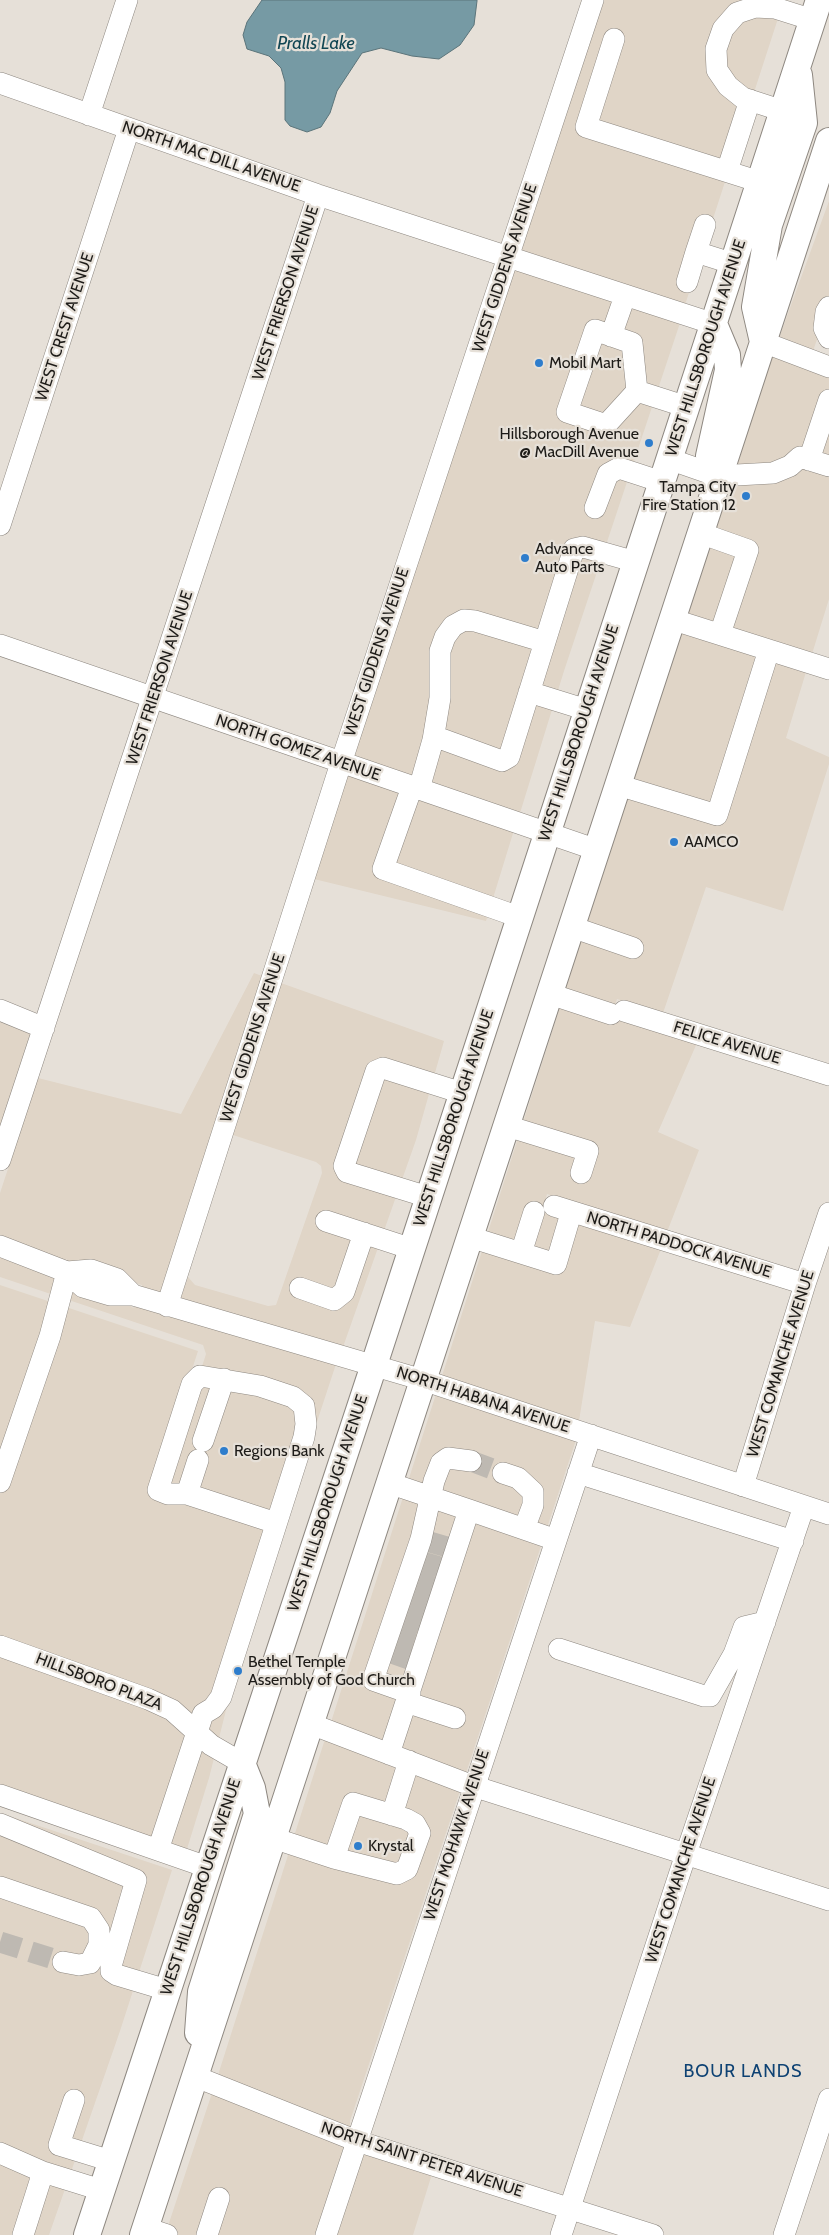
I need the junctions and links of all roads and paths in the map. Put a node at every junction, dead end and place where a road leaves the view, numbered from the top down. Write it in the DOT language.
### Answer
graph roads {
  1 [pos="127,0"];
  2 [pos="592,0"];
  3 [pos="816,10"];
  4 [pos="614,39"];
  5 [pos="798,65"];
  6 [pos="0,83"];
  7 [pos="750,100"];
  8 [pos="783,111"];
  9 [pos="89,114"];
  10 [pos="129,129"];
  11 [pos="829,141"];
  12 [pos="727,171"];
  13 [pos="760,182"];
  14 [pos="318,195"];
  15 [pos="705,225"];
  16 [pos="696,252"];
  17 [pos="508,257"];
  18 [pos="734,264"];
  19 [pos="687,282"];
  20 [pos="625,296"];
  21 [pos="829,307"];
  22 [pos="714,324"];
  23 [pos="612,336"];
  24 [pos="829,338"];
  25 [pos="763,342"];
  26 [pos="829,342"];
  27 [pos="825,365"];
  28 [pos="636,391"];
  29 [pos="829,400"];
  30 [pos="687,407"];
  31 [pos="819,463"];
  32 [pos="666,471"];
  33 [pos="711,474"];
  34 [pos="595,508"];
  35 [pos="0,525"];
  36 [pos="700,533"];
  37 [pos="636,562"];
  38 [pos="671,619"];
  39 [pos="720,634"];
  40 [pos="545,642"];
  41 [pos="0,645"];
  42 [pos="769,650"];
  43 [pos="829,669"];
  44 [pos="529,692"];
  45 [pos="153,698"];
  46 [pos="587,710"];
  47 [pos="432,740"];
  48 [pos="340,763"];
  49 [pos="618,784"];
  50 [pos="415,788"];
  51 [pos="547,832"];
  52 [pos="597,850"];
  53 [pos="519,917"];
  54 [pos="572,927"];
  55 [pos="633,948"];
  56 [pos="550,994"];
  57 [pos="0,1010"];
  58 [pos="44,1028"];
  59 [pos="829,1075"];
  60 [pos="462,1093"];
  61 [pos="507,1126"];
  62 [pos="0,1160"];
  63 [pos="581,1173"];
  64 [pos="428,1197"];
  65 [pos="534,1212"];
  66 [pos="829,1213"];
  67 [pos="326,1221"];
  68 [pos="364,1233"];
  69 [pos="470,1238"];
  70 [pos="0,1246"];
  71 [pos="412,1249"];
  72 [pos="521,1253"];
  73 [pos="67,1272"];
  74 [pos="804,1284"];
  75 [pos="300,1288"];
  76 [pos="167,1306"];
  77 [pos="374,1365"];
  78 [pos="224,1379"];
  79 [pos="423,1380"];
  80 [pos="591,1435"];
  81 [pos="471,1461"];
  82 [pos="503,1473"];
  83 [pos="578,1473"];
  84 [pos="0,1482"];
  85 [pos="389,1483"];
  86 [pos="743,1486"];
  87 [pos="187,1494"];
  88 [pos="431,1496"];
  89 [pos="804,1506"];
  90 [pos="468,1510"];
  91 [pos="829,1514"];
  92 [pos="276,1522"];
  93 [pos="524,1529"];
  94 [pos="556,1540"];
  95 [pos="793,1541"];
  96 [pos="420,1601"];
  97 [pos="765,1622"];
  98 [pos="0,1646"];
  99 [pos="559,1649"];
  100 [pos="742,1659"];
  101 [pos="408,1697"];
  102 [pos="455,1718"];
  103 [pos="310,1724"];
  104 [pos="196,1731"];
  105 [pos="399,1757"];
  106 [pos="242,1763"];
  107 [pos="473,1786"];
  108 [pos="0,1795"];
  109 [pos="392,1815"];
  110 [pos="0,1824"];
  111 [pos="273,1838"];
  112 [pos="158,1850"];
  113 [pos="686,1854"];
  114 [pos="334,1858"];
  115 [pos="207,1866"];
  116 [pos="0,1887"];
  117 [pos="829,1900"];
  118 [pos="63,1962"];
  119 [pos="167,1990"];
  120 [pos="194,2076"];
  121 [pos="829,2099"];
  122 [pos="74,2100"];
  123 [pos="356,2141"];
  124 [pos="0,2153"];
  125 [pos="111,2161"];
  126 [pos="43,2172"];
  127 [pos="101,2190"];
  128 [pos="219,2198"];
  129 [pos="570,2208"];
  130 [pos="152,2233"];
  131 [pos="23,2235"];
  132 [pos="87,2235"];
  133 [pos="208,2235"];
  134 [pos="326,2235"];
  135 [pos="562,2235"];
  136 [pos="653,2235"];
  137 [pos="784,2235"];
  1 -- 9 [label="street"];
  2 -- 17 [label="street, WEST GIDDENS AVENUE"];
  3 -- 5 [label="main road, WEST HILLSBOROUGH AVENUE"];
  3 -- 7 [label="street"];
  4 -- 12 [label="street"];
  5 -- 8 [label="main road, WEST HILLSBOROUGH AVENUE"];
  5 -- 25 [label="main road"];
  6 -- 9 [label="street, NORTH MAC DILL AVENUE"];
  7 -- 8 [label="street"];
  7 -- 12 [label="street"];
  8 -- 13 [label="main road, WEST HILLSBOROUGH AVENUE"];
  9 -- 10 [label="street, NORTH MAC DILL AVENUE"];
  10 -- 14 [label="street, NORTH MAC DILL AVENUE"];
  10 -- 35 [label="street, WEST CREST AVENUE"];
  11 -- 25 [label="main road"];
  12 -- 13 [label="street"];
  13 -- 18 [label="main road, WEST HILLSBOROUGH AVENUE"];
  14 -- 17 [label="street, NORTH MAC DILL AVENUE"];
  14 -- 45 [label="street, WEST FRIERSON AVENUE"];
  15 -- 16 [label="street"];
  16 -- 18 [label="street"];
  16 -- 19 [label="street"];
  17 -- 20 [label="street, NORTH MAC DILL AVENUE"];
  17 -- 48 [label="street, WEST GIDDENS AVENUE"];
  18 -- 22 [label="main road, WEST HILLSBOROUGH AVENUE"];
  20 -- 22 [label="street, NORTH MAC DILL AVENUE"];
  20 -- 23 [label="street"];
  21 -- 24 [label="street"];
  22 -- 30 [label="main road, WEST HILLSBOROUGH AVENUE"];
  22 -- 33 [label="main road"];
  23 -- 28 [label="street"];
  23 -- 28 [label="street"];
  25 -- 27 [label="street"];
  25 -- 33 [label="main road"];
  26 -- 27 [label="street"];
  28 -- 30 [label="street"];
  29 -- 31 [label="street"];
  30 -- 32 [label="main road, WEST HILLSBOROUGH AVENUE"];
  31 -- 33 [label="street"];
  32 -- 33 [label="street"];
  32 -- 34 [label="street"];
  32 -- 37 [label="main road, WEST HILLSBOROUGH AVENUE"];
  33 -- 36 [label="main road"];
  33 -- 38 [label="main road"];
  36 -- 38 [label="main road"];
  36 -- 39 [label="street"];
  37 -- 40 [label="street"];
  37 -- 46 [label="main road, WEST HILLSBOROUGH AVENUE"];
  38 -- 39 [label="street"];
  38 -- 49 [label="main road"];
  39 -- 42 [label="street"];
  40 -- 44 [label="street"];
  40 -- 47 [label="street"];
  41 -- 45 [label="street, NORTH GOMEZ AVENUE"];
  42 -- 43 [label="street"];
  42 -- 49 [label="street"];
  44 -- 46 [label="street"];
  44 -- 47 [label="street"];
  45 -- 48 [label="street, NORTH GOMEZ AVENUE"];
  45 -- 58 [label="street, WEST FRIERSON AVENUE"];
  46 -- 51 [label="main road, WEST HILLSBOROUGH AVENUE"];
  47 -- 50 [label="street"];
  48 -- 50 [label="street, NORTH GOMEZ AVENUE"];
  48 -- 76 [label="street, WEST GIDDENS AVENUE"];
  49 -- 52 [label="main road"];
  50 -- 51 [label="street, NORTH GOMEZ AVENUE"];
  50 -- 53 [label="street"];
  51 -- 52 [label="street, NORTH GOMEZ AVENUE"];
  51 -- 53 [label="main road, WEST HILLSBOROUGH AVENUE"];
  52 -- 54 [label="main road"];
  53 -- 60 [label="main road, WEST HILLSBOROUGH AVENUE"];
  54 -- 55 [label="street"];
  54 -- 56 [label="main road"];
  56 -- 59 [label="street, FELICE AVENUE"];
  56 -- 61 [label="main road"];
  57 -- 58 [label="street"];
  58 -- 62 [label="street, WEST FRIERSON AVENUE"];
  60 -- 64 [label="main road, WEST HILLSBOROUGH AVENUE"];
  60 -- 64 [label="street"];
  61 -- 63 [label="street"];
  61 -- 69 [label="main road"];
  64 -- 71 [label="main road, WEST HILLSBOROUGH AVENUE"];
  65 -- 72 [label="street"];
  66 -- 74 [label="street, WEST COMANCHE AVENUE"];
  67 -- 68 [label="street"];
  68 -- 71 [label="street"];
  68 -- 75 [label="street"];
  69 -- 72 [label="street"];
  69 -- 79 [label="main road"];
  70 -- 73 [label="street, NORTH HABANA AVENUE"];
  71 -- 77 [label="main road, WEST HILLSBOROUGH AVENUE"];
  72 -- 74 [label="street, NORTH PADDOCK AVENUE"];
  73 -- 76 [label="street, NORTH HABANA AVENUE"];
  73 -- 84 [label="street"];
  74 -- 86 [label="street, WEST COMANCHE AVENUE"];
  76 -- 77 [label="street, NORTH HABANA AVENUE"];
  77 -- 79 [label="street, NORTH HABANA AVENUE"];
  77 -- 106 [label="main road, WEST HILLSBOROUGH AVENUE"];
  78 -- 87 [label="street"];
  78 -- 87 [label="street"];
  78 -- 92 [label="street"];
  79 -- 80 [label="street, NORTH HABANA AVENUE"];
  79 -- 85 [label="main road"];
  80 -- 83 [label="street, WEST MOHAWK AVENUE"];
  80 -- 86 [label="street, NORTH HABANA AVENUE"];
  81 -- 88 [label="street"];
  82 -- 93 [label="street"];
  83 -- 94 [label="street, WEST MOHAWK AVENUE"];
  83 -- 95 [label="street"];
  85 -- 88 [label="street"];
  85 -- 103 [label="main road"];
  86 -- 89 [label="street, NORTH HABANA AVENUE"];
  87 -- 92 [label="street"];
  88 -- 90 [label="street"];
  88 -- 96 [label="street"];
  89 -- 91 [label="street, NORTH HABANA AVENUE"];
  89 -- 95 [label="street, WEST COMANCHE AVENUE"];
  90 -- 93 [label="street"];
  90 -- 96 [label="street"];
  92 -- 104 [label="street"];
  93 -- 94 [label="street"];
  94 -- 107 [label="street, WEST MOHAWK AVENUE"];
  95 -- 97 [label="street, WEST COMANCHE AVENUE"];
  96 -- 101 [label="street"];
  96 -- 101 [label="street"];
  97 -- 100 [label="street, WEST COMANCHE AVENUE"];
  97 -- 100 [label="street"];
  98 -- 104 [label="street, HILLSBORO PLAZA"];
  99 -- 100 [label="street"];
  100 -- 113 [label="street, WEST COMANCHE AVENUE"];
  101 -- 102 [label="street"];
  101 -- 105 [label="street"];
  103 -- 105 [label="street"];
  103 -- 111 [label="main road"];
  104 -- 106 [label="street, HILLSBORO PLAZA"];
  104 -- 112 [label="street"];
  105 -- 107 [label="street"];
  105 -- 109 [label="street"];
  106 -- 115 [label="main road, WEST HILLSBOROUGH AVENUE"];
  106 -- 120 [label="main road"];
  107 -- 113 [label="street"];
  107 -- 123 [label="street, WEST MOHAWK AVENUE"];
  108 -- 112 [label="street"];
  109 -- 114 [label="street"];
  109 -- 114 [label="street"];
  110 -- 119 [label="street"];
  111 -- 114 [label="street"];
  111 -- 120 [label="main road"];
  112 -- 115 [label="street"];
  113 -- 117 [label="street"];
  113 -- 129 [label="street, WEST COMANCHE AVENUE"];
  115 -- 119 [label="main road, WEST HILLSBOROUGH AVENUE"];
  116 -- 118 [label="street"];
  119 -- 125 [label="main road, WEST HILLSBOROUGH AVENUE"];
  120 -- 123 [label="street, NORTH SAINT PETER AVENUE"];
  120 -- 130 [label="main road"];
  121 -- 137 [label="street"];
  122 -- 125 [label="street"];
  123 -- 129 [label="street, NORTH SAINT PETER AVENUE"];
  123 -- 134 [label="street, WEST MOHAWK AVENUE"];
  124 -- 126 [label="street"];
  125 -- 127 [label="main road, WEST HILLSBOROUGH AVENUE"];
  126 -- 127 [label="street"];
  126 -- 131 [label="street"];
  127 -- 132 [label="main road, WEST HILLSBOROUGH AVENUE"];
  128 -- 133 [label="street"];
  129 -- 135 [label="street, WEST COMANCHE AVENUE"];
  129 -- 136 [label="street, NORTH SAINT PETER AVENUE"];
}
